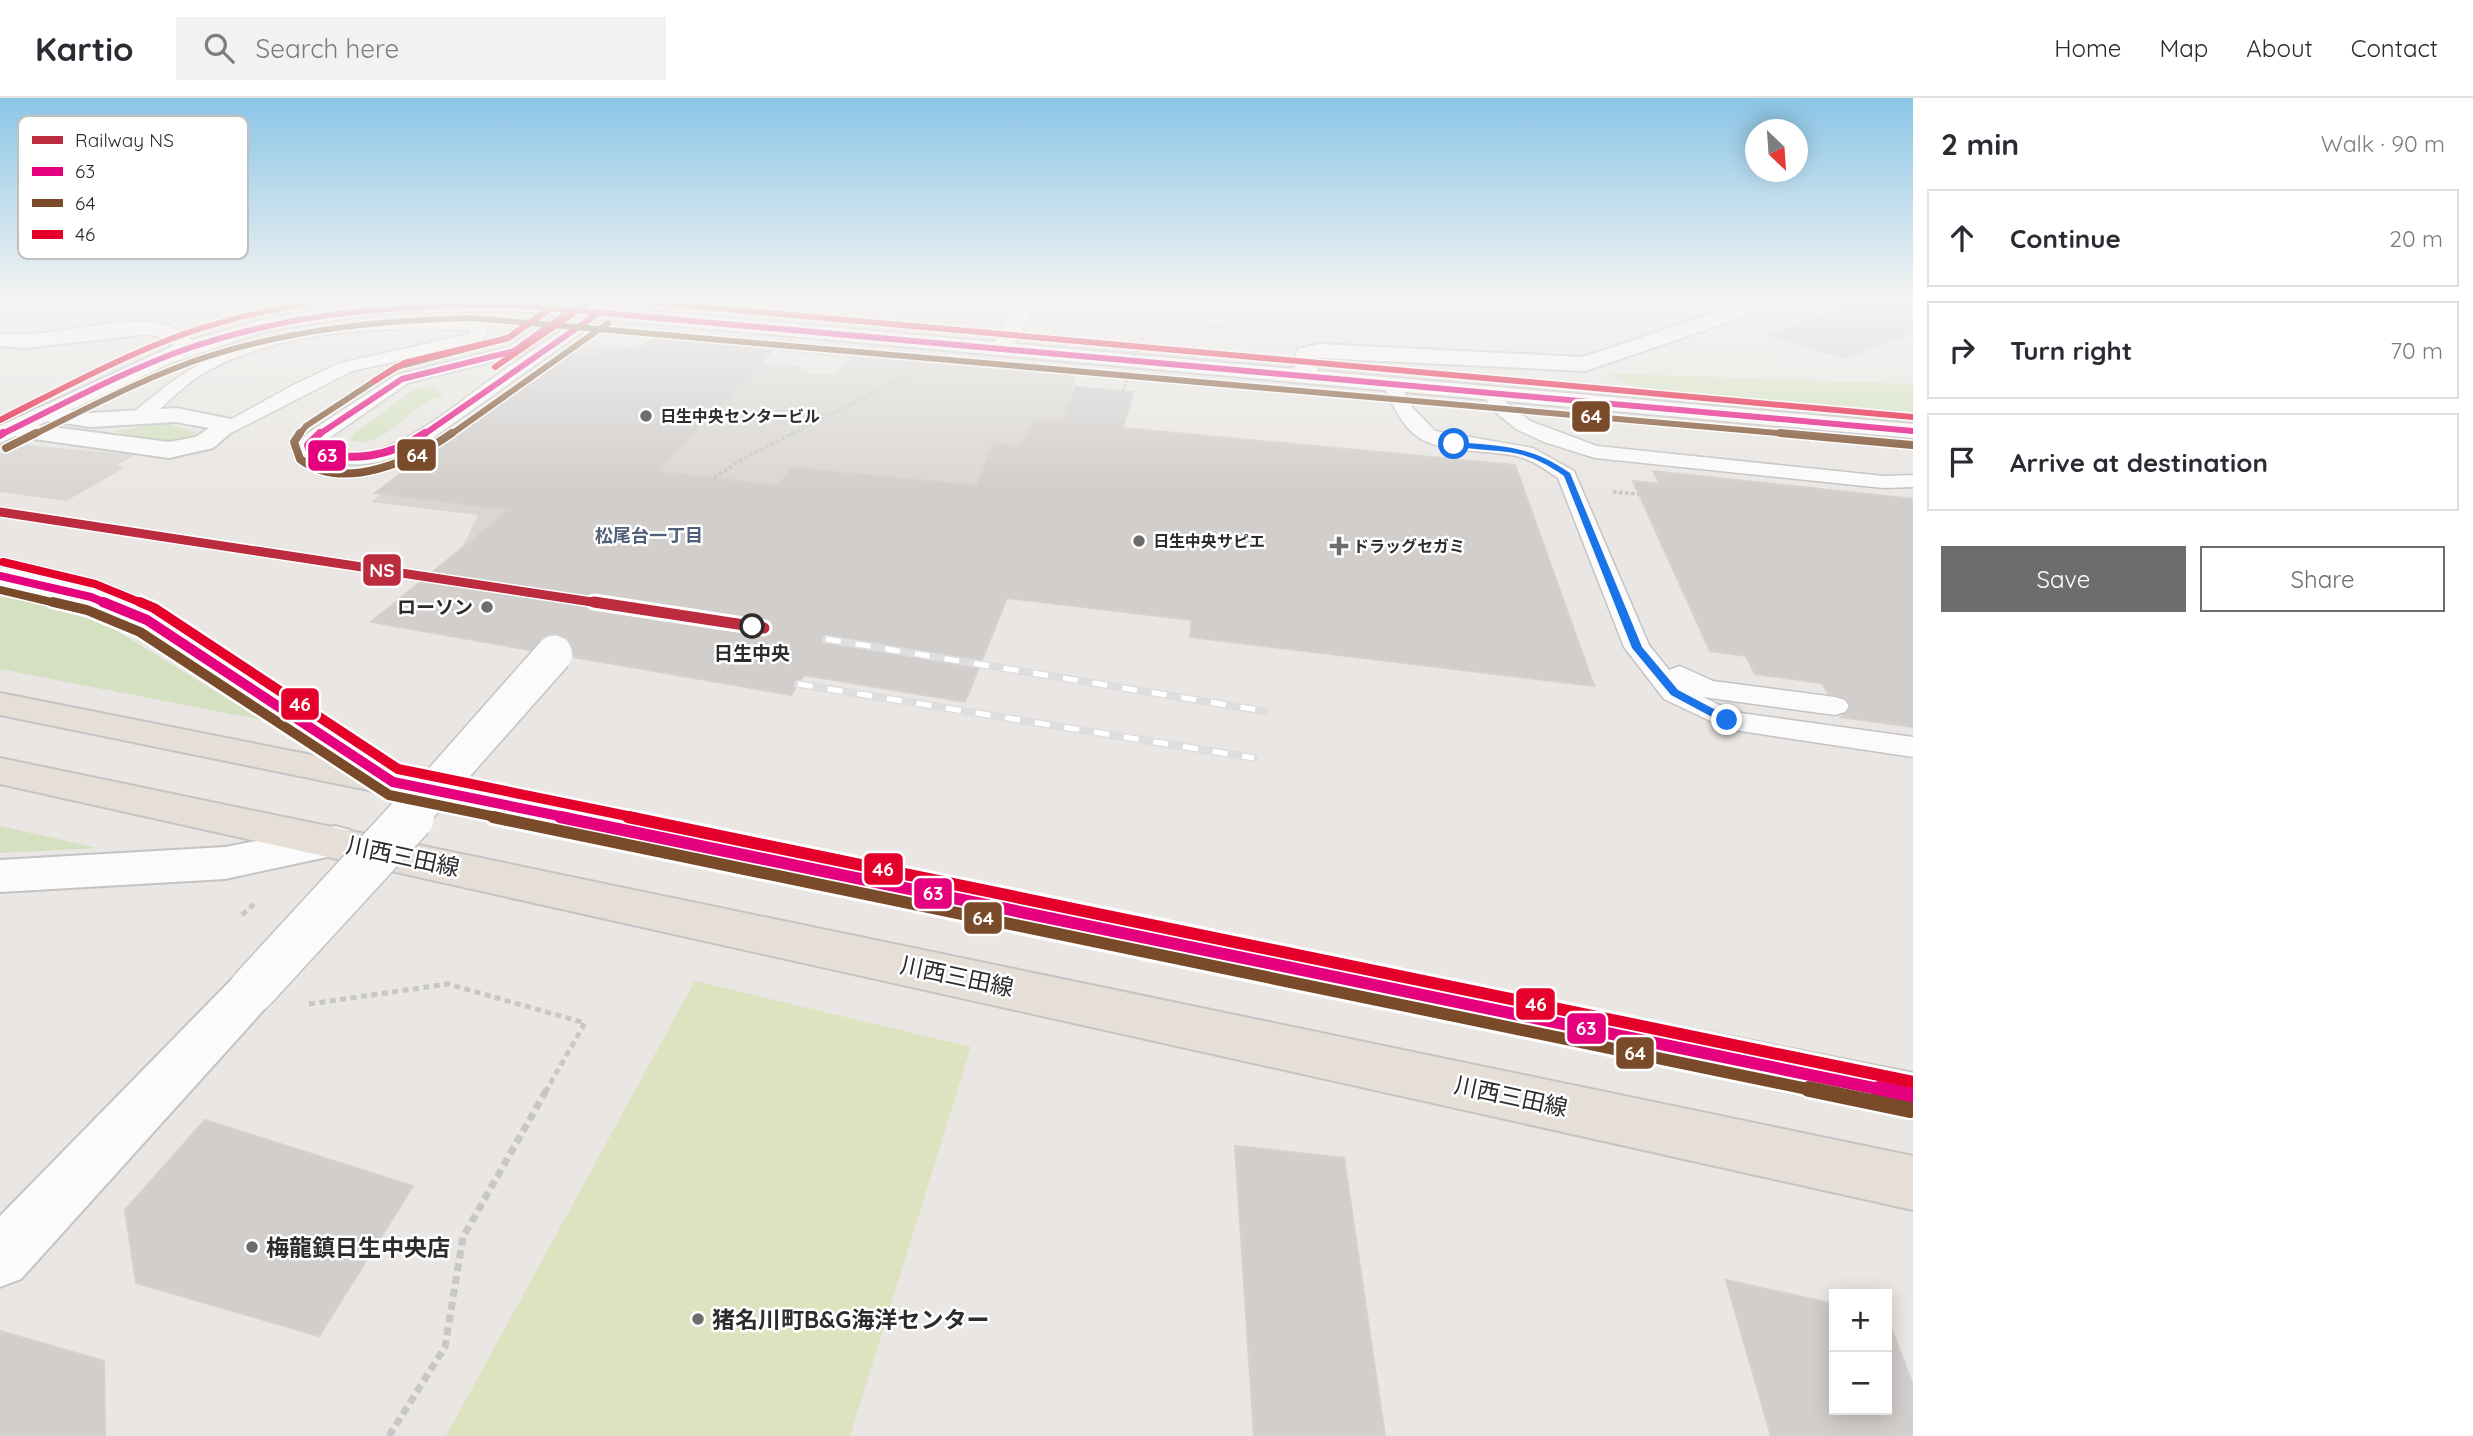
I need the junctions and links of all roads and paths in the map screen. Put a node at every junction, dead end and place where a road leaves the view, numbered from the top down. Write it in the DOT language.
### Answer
graph roads {
  1 [pos="154,363"];
  2 [pos="213,363"];
  3 [pos="359,363"];
  4 [pos="464,363"];
  5 [pos="528,363"];
  6 [pos="1132,363"];
  7 [pos="1165,363"];
  8 [pos="1306,363"];
  9 [pos="918,371"];
  10 [pos="1307,377"];
  11 [pos="1392,384"];
  12 [pos="1123,391"];
  13 [pos="1491,393"];
  14 [pos="44,414"];
  15 [pos="140,416"];
  16 [pos="222,430"];
  17 [pos="1913,431"];
  18 [pos="6,432"];
  19 [pos="713,478"];
  20 [pos="1913,481"];
  21 [pos="1884,482"];
  22 [pos="1913,489"];
  23 [pos="0,576"];
  24 [pos="1632,635"];
  25 [pos="554,654"];
  26 [pos="0,704"];
  27 [pos="1835,706"];
  28 [pos="1913,747"];
  29 [pos="0,771"];
  30 [pos="393,782"];
  31 [pos="335,841"];
  32 [pos="0,876"];
  33 [pos="253,904"];
  34 [pos="242,915"];
  35 [pos="241,1003"];
  36 [pos="1913,1096"];
  37 [pos="1913,1183"];
  38 [pos="0,1258"];
  39 [pos="389,1436"];
  1 -- 14 [label="street"];
  2 -- 15 [label="lane"];
  3 -- 16 [label="lane"];
  4 -- 5 [label="lane"];
  6 -- 12 [label="path, bridge"];
  7 -- 10 [label="street"];
  8 -- 10 [label="street"];
  9 -- 19 [label="path"];
  10 -- 11 [label="street"];
  11 -- 13 [label="street"];
  11 -- 24 [label="lane"];
  13 -- 17 [label="street"];
  13 -- 21 [label="lane"];
  14 -- 15 [label="street"];
  14 -- 18 [label="street"];
  15 -- 16 [label="street"];
  16 -- 18 [label="street"];
  20 -- 21 [label="lane"];
  21 -- 22 [label="lane"];
  23 -- 30 [label="street"];
  24 -- 27 [label="lane"];
  24 -- 28 [label="lane"];
  25 -- 35 [label="street, bridge"];
  26 -- 30 [label="main road"];
  29 -- 31 [label="main road, 川西三田線"];
  30 -- 36 [label="main road"];
  31 -- 32 [label="street"];
  31 -- 37 [label="main road, 川西三田線"];
  33 -- 34 [label="path"];
  35 -- 38 [label="street"];
  35 -- 39 [label="path"];
}
